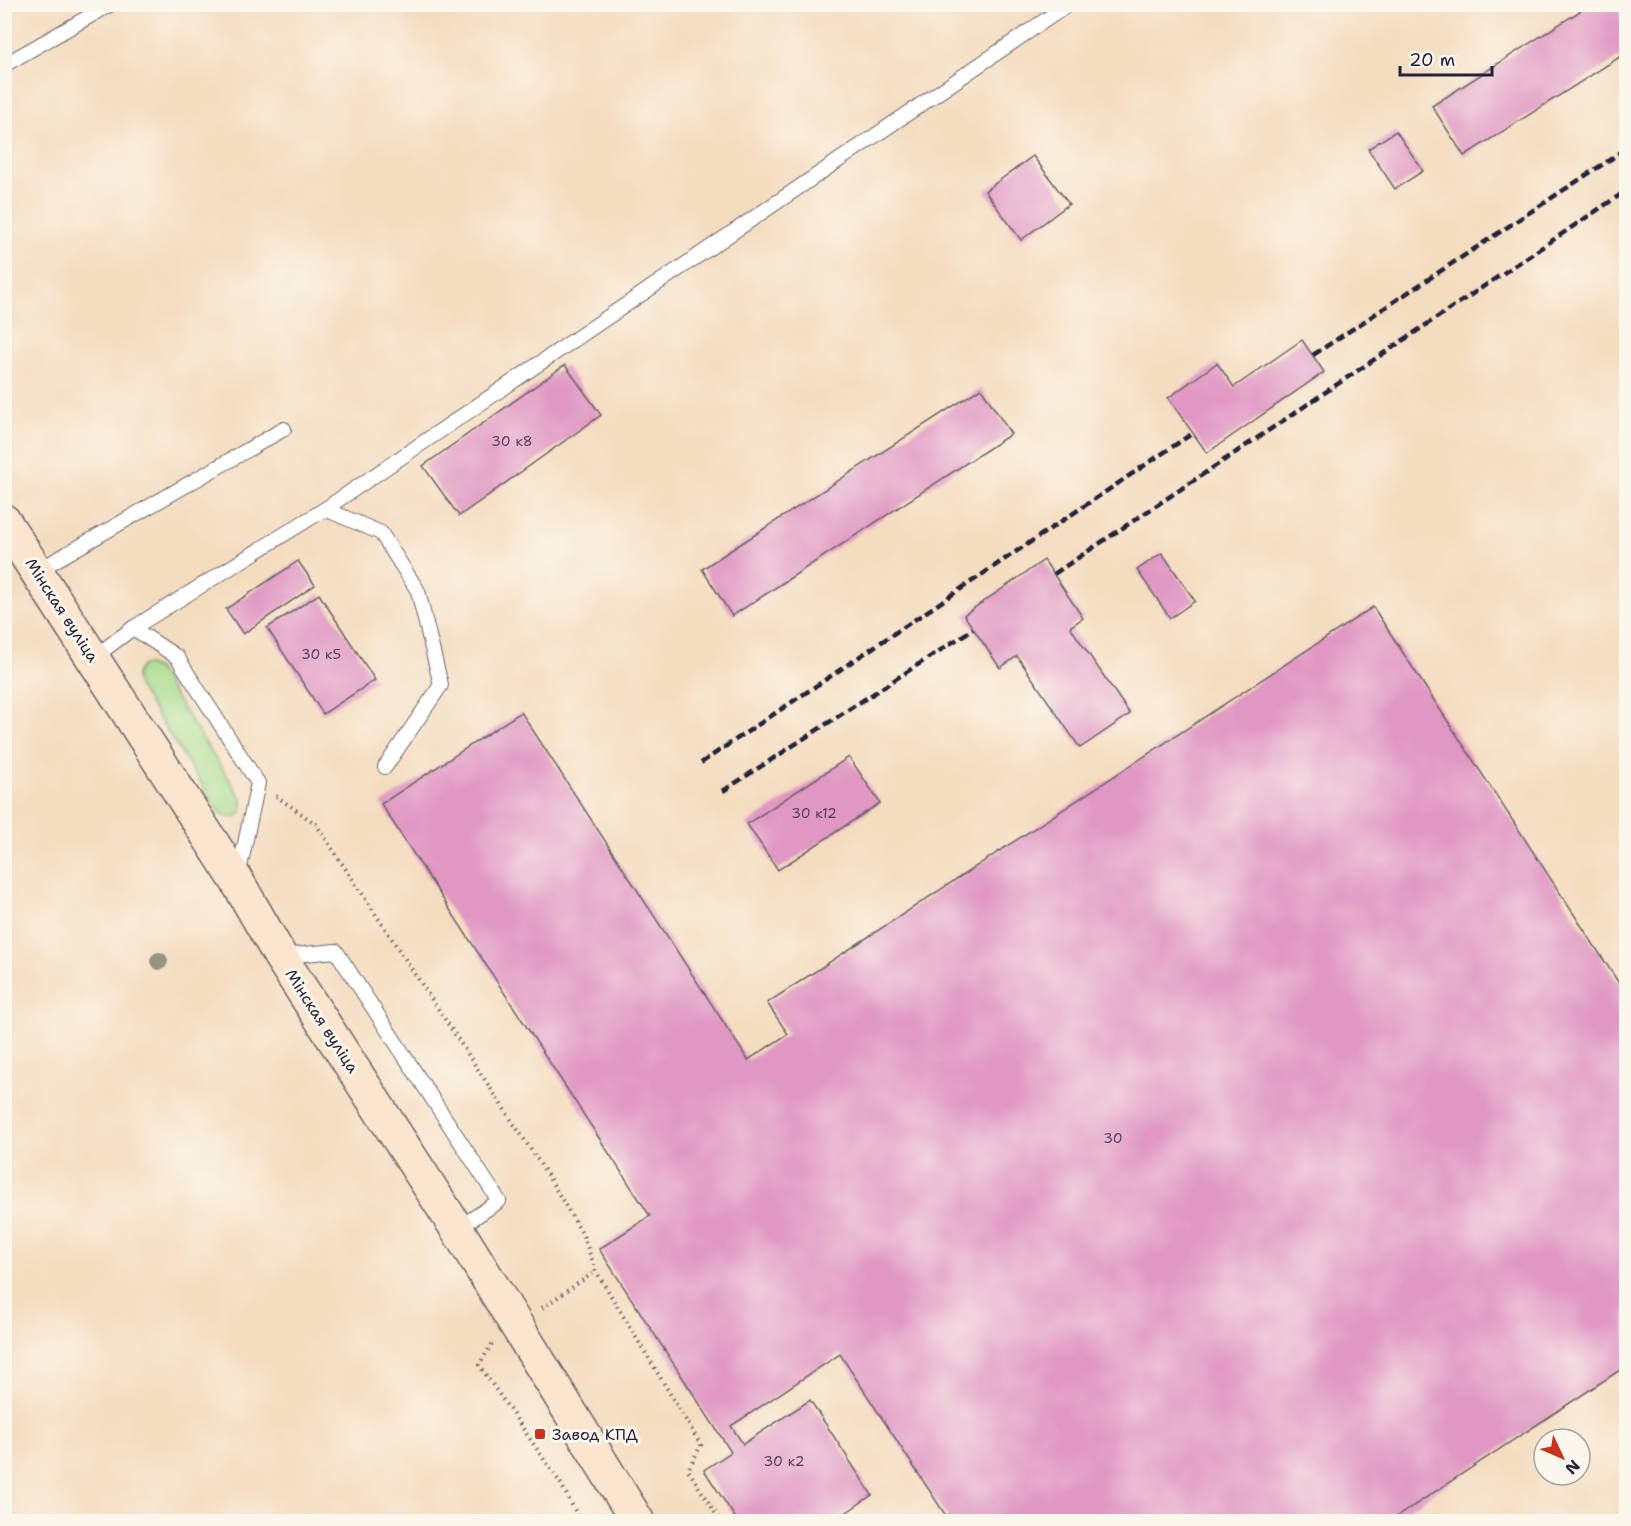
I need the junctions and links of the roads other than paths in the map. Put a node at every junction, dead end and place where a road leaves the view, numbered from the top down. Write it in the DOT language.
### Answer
graph roads {
  1 [pos="111,4"];
  2 [pos="1069,4"];
  3 [pos="4,65"];
  4 [pos="284,429"];
  5 [pos="325,509"];
  6 [pos="4,521"];
  7 [pos="37,571"];
  8 [pos="133,628"];
  9 [pos="93,658"];
  10 [pos="385,767"];
  11 [pos="237,881"];
  12 [pos="280,956"];
  13 [pos="457,1229"];
  14 [pos="638,1521"];
  1 -- 3 [label="lane"];
  2 -- 5 [label="lane"];
  4 -- 7 [label="lane"];
  5 -- 8 [label="lane"];
  5 -- 10 [label="lane"];
  6 -- 7 [label="main road, Мінская вуліца"];
  7 -- 9 [label="main road, Мінская вуліца"];
  8 -- 9 [label="lane"];
  8 -- 11 [label="lane"];
  9 -- 11 [label="main road, Мінская вуліца"];
  11 -- 12 [label="main road, Мінская вуліца"];
  12 -- 13 [label="main road, Мінская вуліца"];
  12 -- 13 [label="lane"];
  13 -- 14 [label="main road, Мінская вуліца"];
}
